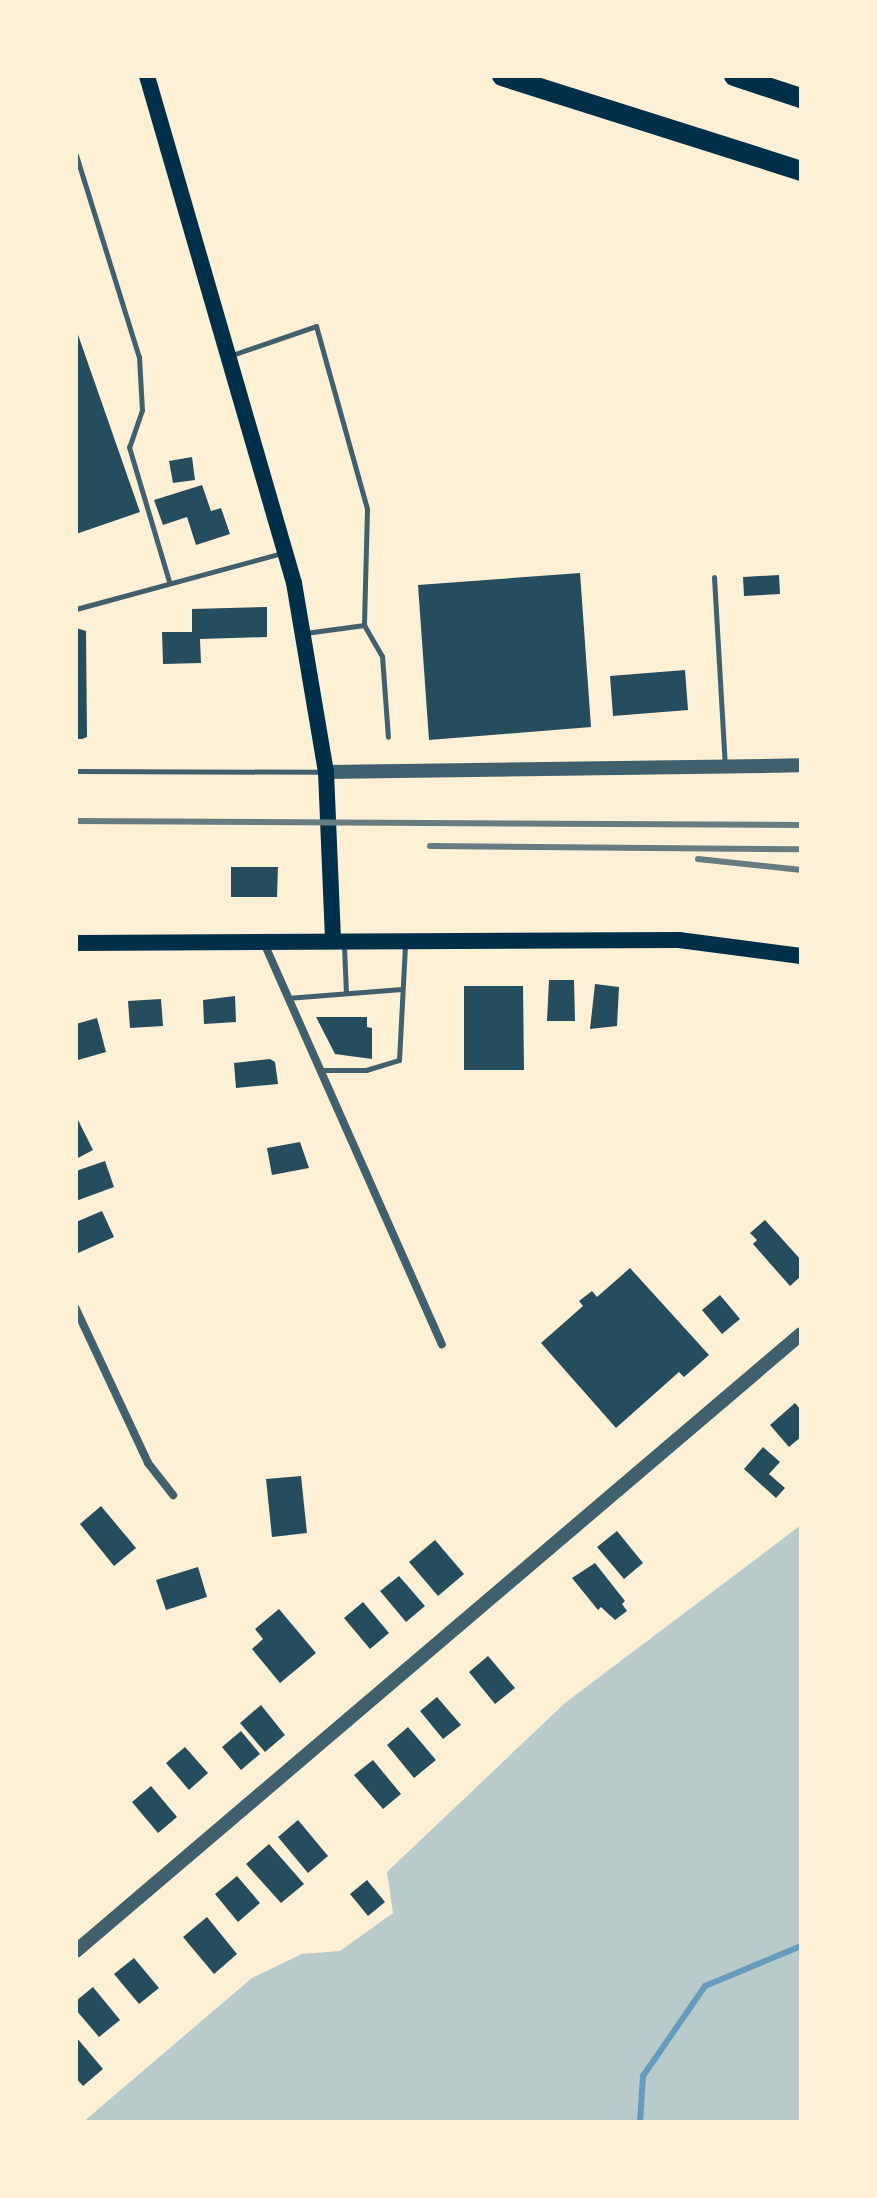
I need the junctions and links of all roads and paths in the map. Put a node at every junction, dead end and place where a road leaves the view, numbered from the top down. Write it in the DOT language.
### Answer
graph roads {
  1 [pos="147,76"];
  2 [pos="502,76"];
  3 [pos="734,76"];
  4 [pos="801,98"];
  5 [pos="76,155"];
  6 [pos="801,171"];
  7 [pos="228,356"];
  8 [pos="287,552"];
  9 [pos="714,577"];
  10 [pos="169,581"];
  11 [pos="76,609"];
  12 [pos="364,625"];
  13 [pos="304,634"];
  14 [pos="388,737"];
  15 [pos="801,765"];
  16 [pos="725,766"];
  17 [pos="76,771"];
  18 [pos="326,772"];
  19 [pos="405,939"];
  20 [pos="338,940"];
  21 [pos="263,941"];
  22 [pos="76,943"];
  23 [pos="801,956"];
  24 [pos="402,989"];
  25 [pos="346,993"];
  26 [pos="285,998"];
  27 [pos="318,1070"];
  28 [pos="76,1309"];
  29 [pos="801,1334"];
  30 [pos="442,1344"];
  31 [pos="173,1495"];
  32 [pos="76,1951"];
  1 -- 7 [label="main road"];
  2 -- 6 [label="highway"];
  3 -- 4 [label="highway"];
  5 -- 10 [label="lane"];
  7 -- 8 [label="main road"];
  7 -- 12 [label="lane"];
  8 -- 10 [label="lane"];
  8 -- 13 [label="main road"];
  9 -- 16 [label="lane"];
  10 -- 11 [label="lane"];
  12 -- 13 [label="lane"];
  12 -- 14 [label="lane"];
  13 -- 18 [label="main road"];
  15 -- 16 [label="street"];
  16 -- 18 [label="street"];
  17 -- 18 [label="lane"];
  18 -- 20 [label="main road"];
  19 -- 20 [label="main road"];
  19 -- 23 [label="main road"];
  19 -- 24 [label="lane"];
  20 -- 21 [label="main road"];
  20 -- 25 [label="lane"];
  21 -- 22 [label="main road"];
  21 -- 26 [label="street"];
  24 -- 25 [label="lane"];
  24 -- 27 [label="lane"];
  25 -- 26 [label="lane"];
  26 -- 27 [label="street"];
  27 -- 30 [label="street"];
  28 -- 31 [label="street"];
  29 -- 32 [label="street"];
}
